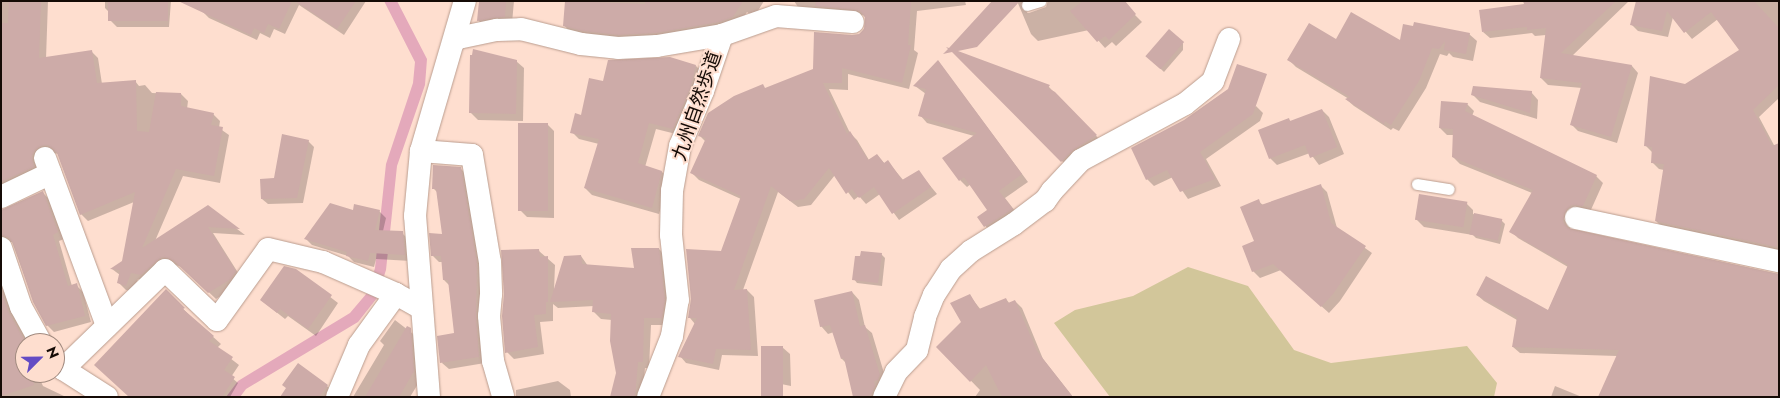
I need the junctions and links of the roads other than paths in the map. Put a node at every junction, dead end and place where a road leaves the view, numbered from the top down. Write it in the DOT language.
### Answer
graph roads {
  1 [pos="466,1"];
  2 [pos="1040,1"];
  3 [pos="1026,5"];
  4 [pos="853,22"];
  5 [pos="722,35"];
  6 [pos="456,36"];
  7 [pos="1228,39"];
  8 [pos="421,151"];
  9 [pos="1417,184"];
  10 [pos="1449,189"];
  11 [pos="1,197"];
  12 [pos="1576,218"];
  13 [pos="1,248"];
  14 [pos="1779,261"];
  15 [pos="396,294"];
  16 [pos="421,308"];
  17 [pos="107,326"];
  18 [pos="35,333"];
  19 [pos="65,359"];
  20 [pos="65,368"];
  21 [pos="651,393"];
  22 [pos="107,397"];
  23 [pos="337,397"];
  24 [pos="429,397"];
  25 [pos="504,397"];
  26 [pos="884,397"];
  1 -- 6 [label="street"];
  2 -- 3 [label="lane"];
  4 -- 5 [label="street, 九州自然歩道"];
  5 -- 6 [label="street"];
  5 -- 21 [label="street, 九州自然歩道"];
  6 -- 8 [label="street"];
  7 -- 26 [label="street"];
  8 -- 16 [label="street"];
  8 -- 25 [label="street"];
  9 -- 10 [label="lane"];
  11 -- 17 [label="street"];
  12 -- 14 [label="street"];
  13 -- 18 [label="street"];
  15 -- 16 [label="street"];
  15 -- 17 [label="street"];
  15 -- 23 [label="street"];
  16 -- 24 [label="street"];
  17 -- 19 [label="street"];
  20 -- 22 [label="street"];
}
